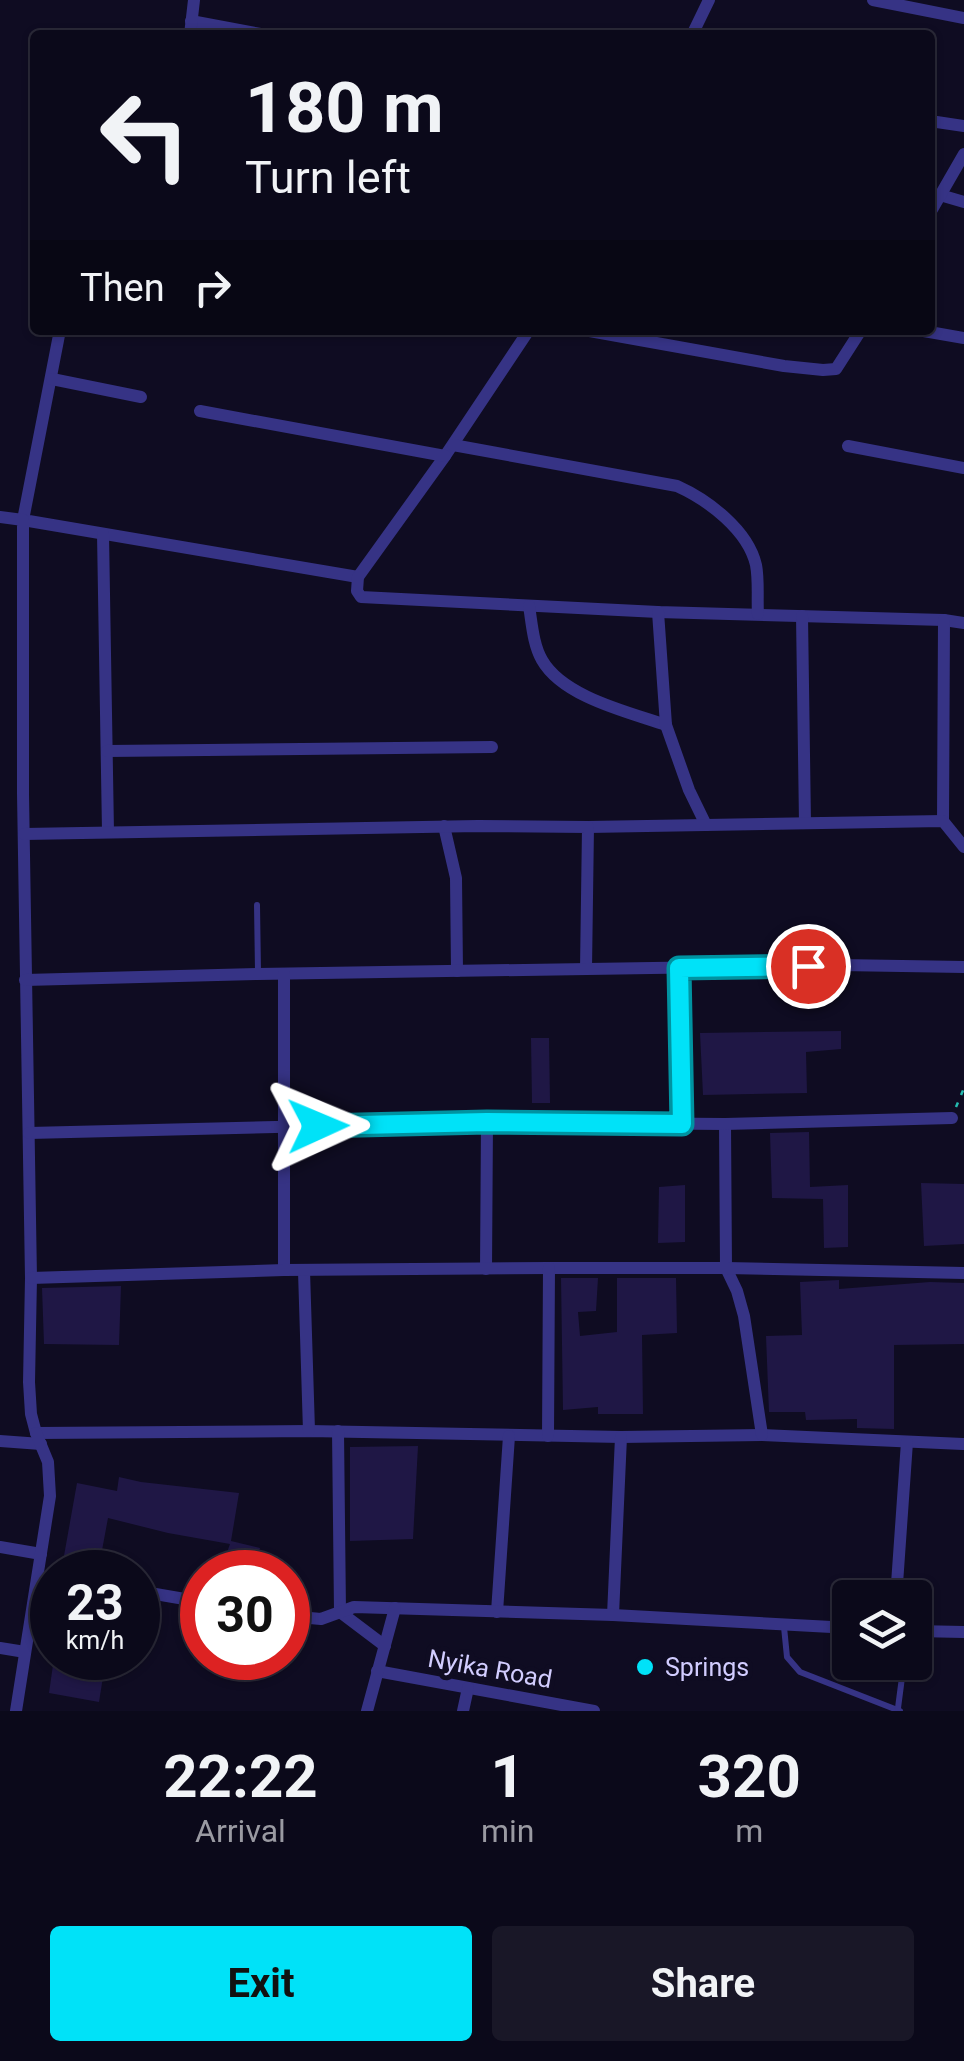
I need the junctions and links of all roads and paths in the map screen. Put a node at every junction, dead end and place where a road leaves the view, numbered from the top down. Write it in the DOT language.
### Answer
graph roads {
  1 [pos="194,0"];
  2 [pos="709,0"];
  3 [pos="873,0"];
  4 [pos="964,18"];
  5 [pos="191,28"];
  6 [pos="694,30"];
  7 [pos="935,122"];
  8 [pos="964,126"];
  9 [pos="964,154"];
  10 [pos="940,196"];
  11 [pos="964,202"];
  12 [pos="935,204"];
  13 [pos="935,333"];
  14 [pos="59,335"];
  15 [pos="527,335"];
  16 [pos="612,335"];
  17 [pos="858,335"];
  18 [pos="964,338"];
  19 [pos="52,379"];
  20 [pos="142,397"];
  21 [pos="200,411"];
  22 [pos="848,446"];
  23 [pos="449,450"];
  24 [pos="964,468"];
  25 [pos="0,516"];
  26 [pos="23,520"];
  27 [pos="103,534"];
  28 [pos="358,577"];
  29 [pos="529,606"];
  30 [pos="658,612"];
  31 [pos="758,614"];
  32 [pos="802,616"];
  33 [pos="944,620"];
  34 [pos="964,623"];
  35 [pos="666,725"];
  36 [pos="492,747"];
  37 [pos="107,751"];
  38 [pos="943,821"];
  39 [pos="805,824"];
  40 [pos="706,825"];
  41 [pos="444,826"];
  42 [pos="588,827"];
  43 [pos="108,832"];
  44 [pos="24,834"];
  45 [pos="964,847"];
  46 [pos="258,905"];
  47 [pos="964,966"];
  48 [pos="679,968"];
  49 [pos="586,969"];
  50 [pos="458,971"];
  51 [pos="258,974"];
  52 [pos="284,974"];
  53 [pos="25,980"];
  54 [pos="964,1088"];
  55 [pos="952,1118"];
  56 [pos="487,1122"];
  57 [pos="682,1124"];
  58 [pos="725,1124"];
  59 [pos="285,1128"];
  60 [pos="28,1133"];
  61 [pos="549,1268"];
  62 [pos="726,1268"];
  63 [pos="284,1270"];
  64 [pos="486,1270"];
  65 [pos="304,1271"];
  66 [pos="964,1273"];
  67 [pos="31,1278"];
  68 [pos="309,1431"];
  69 [pos="338,1432"];
  70 [pos="762,1435"];
  71 [pos="508,1436"];
  72 [pos="548,1436"];
  73 [pos="620,1437"];
  74 [pos="38,1439"];
  75 [pos="0,1441"];
  76 [pos="907,1442"];
  77 [pos="963,1444"];
  78 [pos="0,1547"];
  79 [pos="42,1550"];
  80 [pos="30,1552"];
  81 [pos="897,1580"];
  82 [pos="395,1608"];
  83 [pos="340,1612"];
  84 [pos="497,1612"];
  85 [pos="614,1615"];
  86 [pos="310,1620"];
  87 [pos="784,1625"];
  88 [pos="832,1627"];
  89 [pos="932,1631"];
  90 [pos="964,1632"];
  91 [pos="30,1633"];
  92 [pos="385,1646"];
  93 [pos="0,1648"];
  94 [pos="25,1652"];
  95 [pos="378,1671"];
  96 [pos="902,1680"];
  97 [pos="468,1688"];
  98 [pos="899,1710"];
  99 [pos="16,1711"];
  100 [pos="368,1711"];
  101 [pos="463,1711"];
  102 [pos="594,1711"];
  1 -- 5 [label="street"];
  2 -- 6 [label="street"];
  3 -- 4 [label="street"];
  7 -- 8 [label="street"];
  9 -- 10 [label="street"];
  10 -- 11 [label="street"];
  10 -- 12 [label="street"];
  13 -- 18 [label="street"];
  14 -- 19 [label="street"];
  15 -- 23 [label="street"];
  16 -- 17 [label="street"];
  19 -- 20 [label="street"];
  19 -- 26 [label="street"];
  21 -- 23 [label="street"];
  22 -- 24 [label="street"];
  23 -- 28 [label="street"];
  23 -- 31 [label="street"];
  25 -- 26 [label="street"];
  26 -- 27 [label="street"];
  26 -- 44 [label="street"];
  27 -- 28 [label="street"];
  27 -- 37 [label="street"];
  28 -- 29 [label="street"];
  29 -- 30 [label="street"];
  29 -- 35 [label="street"];
  30 -- 31 [label="street"];
  30 -- 35 [label="street"];
  31 -- 32 [label="street"];
  32 -- 33 [label="street"];
  32 -- 39 [label="street"];
  33 -- 34 [label="street"];
  33 -- 38 [label="street"];
  35 -- 40 [label="street"];
  36 -- 37 [label="street"];
  37 -- 43 [label="street"];
  38 -- 39 [label="street"];
  38 -- 45 [label="street"];
  39 -- 40 [label="street"];
  40 -- 42 [label="street"];
  41 -- 42 [label="street"];
  41 -- 43 [label="street"];
  41 -- 50 [label="street"];
  42 -- 49 [label="street"];
  43 -- 44 [label="street"];
  44 -- 53 [label="street"];
  46 -- 51 [label="lane"];
  47 -- 48 [label="street"];
  48 -- 49 [label="street"];
  48 -- 57 [label="street"];
  49 -- 50 [label="street"];
  50 -- 52 [label="street"];
  51 -- 52 [label="street"];
  51 -- 53 [label="street"];
  52 -- 59 [label="street"];
  53 -- 60 [label="street"];
  54 -- 55 [label="path"];
  55 -- 58 [label="street"];
  56 -- 57 [label="street"];
  56 -- 59 [label="street"];
  56 -- 64 [label="street"];
  57 -- 58 [label="street"];
  58 -- 62 [label="street"];
  59 -- 60 [label="street"];
  59 -- 63 [label="street"];
  60 -- 67 [label="street"];
  61 -- 62 [label="street"];
  61 -- 64 [label="street"];
  61 -- 72 [label="street"];
  62 -- 66 [label="street"];
  62 -- 70 [label="street"];
  63 -- 65 [label="street"];
  63 -- 67 [label="street"];
  64 -- 65 [label="street"];
  65 -- 68 [label="street"];
  67 -- 74 [label="street"];
  68 -- 69 [label="street"];
  68 -- 74 [label="street"];
  69 -- 71 [label="street"];
  69 -- 83 [label="street"];
  70 -- 73 [label="street"];
  70 -- 76 [label="street"];
  71 -- 72 [label="street"];
  71 -- 84 [label="street"];
  72 -- 73 [label="street"];
  73 -- 85 [label="street"];
  74 -- 75 [label="street"];
  74 -- 79 [label="street"];
  76 -- 77 [label="street"];
  76 -- 81 [label="street"];
  78 -- 80 [label="street"];
  82 -- 83 [label="street"];
  82 -- 84 [label="street"];
  82 -- 92 [label="street"];
  83 -- 86 [label="street"];
  83 -- 92 [label="street"];
  84 -- 85 [label="street"];
  85 -- 87 [label="street"];
  87 -- 88 [label="street"];
  87 -- 98 [label="lane"];
  89 -- 90 [label="street"];
  91 -- 94 [label="street"];
  92 -- 95 [label="street"];
  93 -- 94 [label="street"];
  94 -- 99 [label="street"];
  95 -- 97 [label="street, Nyika Road"];
  95 -- 100 [label="street"];
  96 -- 98 [label="lane"];
  97 -- 101 [label="street"];
  97 -- 102 [label="street, Nyika Road"];
}
